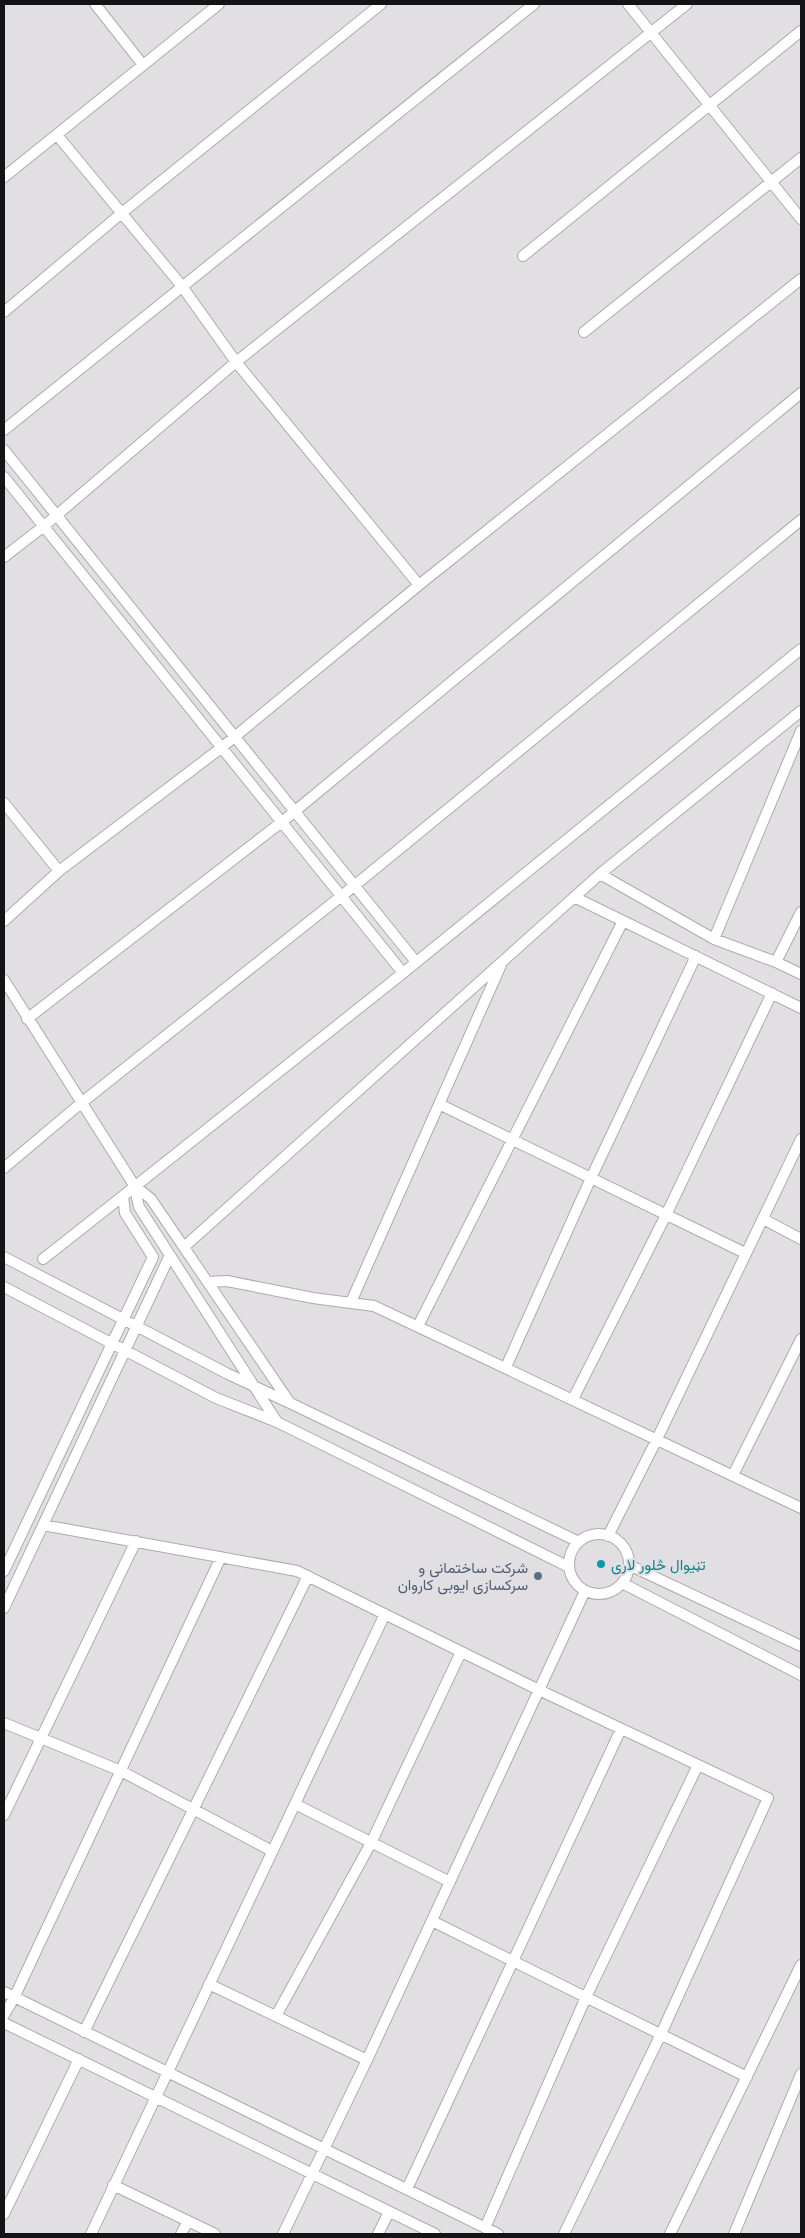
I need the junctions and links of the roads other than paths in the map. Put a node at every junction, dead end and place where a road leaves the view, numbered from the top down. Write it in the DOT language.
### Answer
graph roads {
  1 [pos="95,4"];
  2 [pos="219,4"];
  3 [pos="381,4"];
  4 [pos="534,4"];
  5 [pos="628,4"];
  6 [pos="687,4"];
  7 [pos="801,31"];
  8 [pos="651,32"];
  9 [pos="143,65"];
  10 [pos="710,105"];
  11 [pos="58,135"];
  12 [pos="801,158"];
  13 [pos="4,177"];
  14 [pos="772,182"];
  15 [pos="123,212"];
  16 [pos="801,219"];
  17 [pos="523,256"];
  18 [pos="801,278"];
  19 [pos="181,285"];
  20 [pos="4,312"];
  21 [pos="584,332"];
  22 [pos="236,362"];
  23 [pos="801,393"];
  24 [pos="4,430"];
  25 [pos="4,450"];
  26 [pos="4,477"];
  27 [pos="56,516"];
  28 [pos="801,520"];
  29 [pos="44,526"];
  30 [pos="4,557"];
  31 [pos="419,585"];
  32 [pos="801,649"];
  33 [pos="801,711"];
  34 [pos="801,731"];
  35 [pos="235,737"];
  36 [pos="222,748"];
  37 [pos="4,803"];
  38 [pos="294,811"];
  39 [pos="282,821"];
  40 [pos="60,870"];
  41 [pos="600,874"];
  42 [pos="354,886"];
  43 [pos="341,897"];
  44 [pos="574,897"];
  45 [pos="801,912"];
  46 [pos="4,921"];
  47 [pos="623,921"];
  48 [pos="714,939"];
  49 [pos="696,956"];
  50 [pos="504,960"];
  51 [pos="416,962"];
  52 [pos="776,962"];
  53 [pos="403,973"];
  54 [pos="801,974"];
  55 [pos="4,980"];
  56 [pos="772,993"];
  57 [pos="801,1008"];
  58 [pos="28,1019"];
  59 [pos="80,1104"];
  60 [pos="439,1104"];
  61 [pos="801,1139"];
  62 [pos="513,1140"];
  63 [pos="4,1168"];
  64 [pos="591,1178"];
  65 [pos="134,1186"];
  66 [pos="123,1196"];
  67 [pos="666,1215"];
  68 [pos="762,1219"];
  69 [pos="801,1239"];
  70 [pos="184,1246"];
  71 [pos="745,1254"];
  72 [pos="170,1255"];
  73 [pos="4,1257"];
  74 [pos="43,1259"];
  75 [pos="208,1282"];
  76 [pos="4,1287"];
  77 [pos="351,1302"];
  78 [pos="123,1320"];
  79 [pos="136,1326"];
  80 [pos="418,1326"];
  81 [pos="801,1339"];
  82 [pos="112,1344"];
  83 [pos="125,1350"];
  84 [pos="506,1367"];
  85 [pos="254,1386"];
  86 [pos="573,1399"];
  87 [pos="290,1403"];
  88 [pos="277,1422"];
  89 [pos="657,1439"];
  90 [pos="734,1475"];
  91 [pos="801,1508"];
  92 [pos="43,1525"];
  93 [pos="608,1536"];
  94 [pos="136,1542"];
  95 [pos="579,1542"];
  96 [pos="221,1557"];
  97 [pos="629,1565"];
  98 [pos="569,1567"];
  99 [pos="4,1571"];
  100 [pos="308,1576"];
  101 [pos="622,1584"];
  102 [pos="586,1591"];
  103 [pos="4,1608"];
  104 [pos="385,1614"];
  105 [pos="801,1646"];
  106 [pos="461,1652"];
  107 [pos="801,1675"];
  108 [pos="539,1690"];
  109 [pos="4,1723"];
  110 [pos="621,1729"];
  111 [pos="40,1740"];
  112 [pos="698,1765"];
  113 [pos="120,1771"];
  114 [pos="295,1804"];
  115 [pos="193,1810"];
  116 [pos="4,1815"];
  117 [pos="371,1843"];
  118 [pos="272,1851"];
  119 [pos="450,1882"];
  120 [pos="432,1921"];
  121 [pos="512,1961"];
  122 [pos="801,1965"];
  123 [pos="209,1984"];
  124 [pos="4,1992"];
  125 [pos="586,1997"];
  126 [pos="14,1998"];
  127 [pos="4,2015"];
  128 [pos="276,2016"];
  129 [pos="4,2023"];
  130 [pos="84,2032"];
  131 [pos="661,2034"];
  132 [pos="79,2059"];
  133 [pos="367,2060"];
  134 [pos="167,2072"];
  135 [pos="747,2077"];
  136 [pos="800,2079"];
  137 [pos="155,2097"];
  138 [pos="324,2148"];
  139 [pos="312,2174"];
  140 [pos="112,2185"];
  141 [pos="407,2189"];
  142 [pos="389,2212"];
  143 [pos="4,2214"];
  144 [pos="188,2221"];
  145 [pos="485,2228"];
  146 [pos="91,2234"];
  147 [pos="181,2234"];
  148 [pos="214,2234"];
  149 [pos="283,2234"];
  150 [pos="378,2234"];
  151 [pos="435,2234"];
  152 [pos="498,2234"];
  153 [pos="564,2234"];
  154 [pos="670,2234"];
  155 [pos="734,2234"];
  1 -- 9 [label="street"];
  2 -- 9 [label="street"];
  3 -- 15 [label="street"];
  4 -- 19 [label="street"];
  5 -- 8 [label="street"];
  6 -- 8 [label="street"];
  7 -- 10 [label="street"];
  8 -- 10 [label="street"];
  8 -- 22 [label="street"];
  9 -- 11 [label="street"];
  10 -- 14 [label="street"];
  10 -- 17 [label="street"];
  11 -- 13 [label="street"];
  11 -- 15 [label="street"];
  12 -- 14 [label="street"];
  14 -- 16 [label="street"];
  14 -- 21 [label="street"];
  15 -- 19 [label="street"];
  15 -- 20 [label="street"];
  18 -- 31 [label="street"];
  19 -- 22 [label="street"];
  19 -- 24 [label="street"];
  22 -- 27 [label="street"];
  22 -- 31 [label="street"];
  23 -- 38 [label="street"];
  25 -- 27 [label="street"];
  26 -- 29 [label="street"];
  27 -- 29 [label="street"];
  27 -- 35 [label="street"];
  28 -- 42 [label="street"];
  29 -- 30 [label="street"];
  29 -- 36 [label="street"];
  31 -- 35 [label="street"];
  32 -- 51 [label="street"];
  33 -- 41 [label="street"];
  34 -- 48 [label="street"];
  35 -- 36 [label="street"];
  35 -- 38 [label="street"];
  36 -- 39 [label="street"];
  36 -- 40 [label="street"];
  37 -- 40 [label="street"];
  38 -- 39 [label="street"];
  38 -- 42 [label="street"];
  39 -- 43 [label="street"];
  39 -- 58 [label="street"];
  40 -- 46 [label="street"];
  41 -- 44 [label="street"];
  41 -- 48 [label="street"];
  42 -- 43 [label="street"];
  42 -- 51 [label="street"];
  43 -- 53 [label="street"];
  43 -- 59 [label="street"];
  44 -- 47 [label="street"];
  44 -- 50 [label="street"];
  45 -- 52 [label="street"];
  47 -- 49 [label="street"];
  47 -- 62 [label="street"];
  48 -- 52 [label="street"];
  49 -- 56 [label="street"];
  49 -- 64 [label="street"];
  50 -- 60 [label="street"];
  50 -- 70 [label="street"];
  51 -- 53 [label="street"];
  52 -- 54 [label="street"];
  53 -- 65 [label="street"];
  55 -- 58 [label="street"];
  56 -- 57 [label="street"];
  56 -- 67 [label="street"];
  58 -- 59 [label="street"];
  59 -- 63 [label="street"];
  59 -- 65 [label="street"];
  60 -- 62 [label="street"];
  60 -- 77 [label="street"];
  61 -- 68 [label="street"];
  62 -- 64 [label="street"];
  62 -- 80 [label="street"];
  64 -- 67 [label="street"];
  64 -- 84 [label="street"];
  65 -- 66 [label="street"];
  65 -- 70 [label="street"];
  65 -- 72 [label="street"];
  66 -- 74 [label="street"];
  66 -- 78 [label="street"];
  67 -- 71 [label="street"];
  67 -- 86 [label="street"];
  68 -- 69 [label="street"];
  68 -- 71 [label="street"];
  70 -- 75 [label="street"];
  71 -- 89 [label="street"];
  72 -- 79 [label="street"];
  72 -- 85 [label="street"];
  73 -- 78 [label="street"];
  75 -- 77 [label="street"];
  75 -- 87 [label="street"];
  76 -- 82 [label="street"];
  77 -- 80 [label="street"];
  78 -- 79 [label="street"];
  78 -- 82 [label="street"];
  79 -- 83 [label="street"];
  79 -- 85 [label="street"];
  80 -- 84 [label="street"];
  81 -- 90 [label="street"];
  82 -- 83 [label="street"];
  82 -- 99 [label="street"];
  83 -- 88 [label="street"];
  83 -- 92 [label="street"];
  84 -- 86 [label="street"];
  85 -- 87 [label="street"];
  85 -- 88 [label="street"];
  86 -- 89 [label="street"];
  87 -- 95 [label="street"];
  88 -- 98 [label="street"];
  89 -- 90 [label="street"];
  89 -- 93 [label="street"];
  90 -- 91 [label="street"];
  92 -- 94 [label="street"];
  92 -- 103 [label="street"];
  93 -- 95 [label="street"];
  93 -- 97 [label="street"];
  94 -- 96 [label="street"];
  94 -- 111 [label="street"];
  95 -- 98 [label="street"];
  96 -- 100 [label="street"];
  96 -- 113 [label="street"];
  97 -- 101 [label="street"];
  97 -- 105 [label="street"];
  98 -- 102 [label="street"];
  100 -- 104 [label="street"];
  100 -- 115 [label="street"];
  101 -- 102 [label="street"];
  101 -- 107 [label="street"];
  102 -- 108 [label="street"];
  104 -- 106 [label="street"];
  104 -- 114 [label="street"];
  106 -- 108 [label="street"];
  106 -- 117 [label="street"];
  108 -- 110 [label="street"];
  108 -- 119 [label="street"];
  109 -- 111 [label="street"];
  110 -- 112 [label="street"];
  110 -- 121 [label="street"];
  111 -- 113 [label="street"];
  111 -- 116 [label="street"];
  112 -- 125 [label="street"];
  112 -- 131 [label="street"];
  113 -- 115 [label="street"];
  113 -- 126 [label="street"];
  114 -- 117 [label="street"];
  114 -- 118 [label="street"];
  115 -- 118 [label="street"];
  115 -- 130 [label="street"];
  117 -- 119 [label="street"];
  117 -- 128 [label="street"];
  118 -- 123 [label="street"];
  119 -- 120 [label="street"];
  120 -- 121 [label="street"];
  120 -- 133 [label="street"];
  121 -- 125 [label="street"];
  121 -- 141 [label="street"];
  122 -- 135 [label="street"];
  123 -- 128 [label="street"];
  123 -- 134 [label="street"];
  124 -- 126 [label="street"];
  125 -- 131 [label="street"];
  125 -- 145 [label="street"];
  126 -- 127 [label="street"];
  126 -- 130 [label="street"];
  128 -- 133 [label="street"];
  129 -- 132 [label="street"];
  130 -- 134 [label="street"];
  131 -- 135 [label="street"];
  131 -- 153 [label="street"];
  132 -- 137 [label="street"];
  132 -- 143 [label="street"];
  133 -- 138 [label="street"];
  134 -- 137 [label="street"];
  134 -- 138 [label="street"];
  135 -- 154 [label="street"];
  136 -- 155 [label="street"];
  137 -- 139 [label="street"];
  137 -- 140 [label="street"];
  138 -- 139 [label="street"];
  138 -- 141 [label="street"];
  139 -- 142 [label="street"];
  139 -- 149 [label="street"];
  140 -- 144 [label="street"];
  140 -- 146 [label="street"];
  141 -- 145 [label="street"];
  142 -- 150 [label="street"];
  142 -- 151 [label="street"];
  144 -- 147 [label="street"];
  144 -- 148 [label="street"];
  145 -- 152 [label="street"];
}
